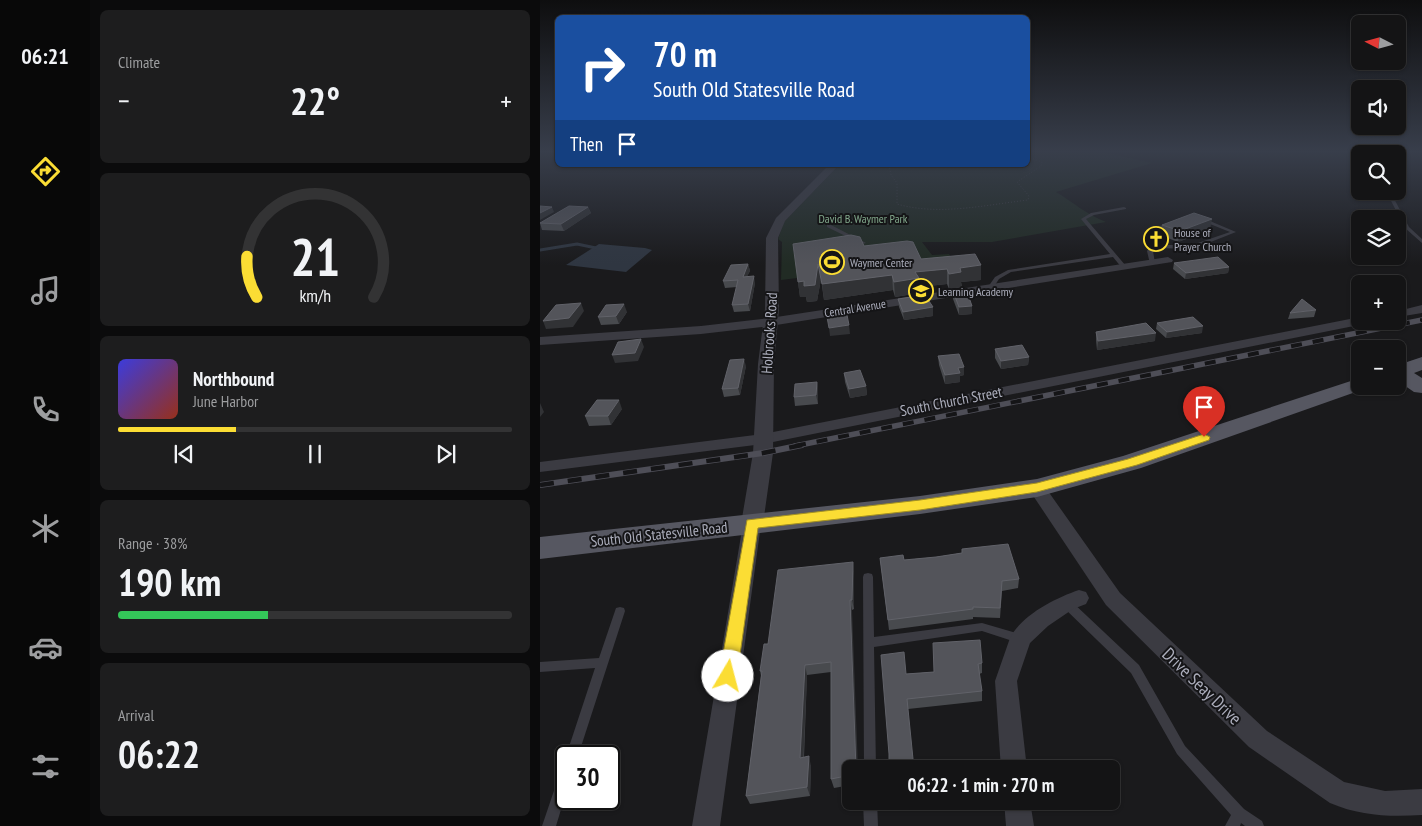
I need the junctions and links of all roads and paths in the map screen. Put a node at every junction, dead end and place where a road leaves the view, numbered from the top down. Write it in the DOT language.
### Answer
graph roads {
  1 [pos="810,189"];
  2 [pos="897,189"];
  3 [pos="1023,189"];
  4 [pos="1393,200"];
  5 [pos="1124,208"];
  6 [pos="829,226"];
  7 [pos="1422,242"];
  8 [pos="864,244"];
  9 [pos="1154,246"];
  10 [pos="1114,255"];
  11 [pos="1168,260"];
  12 [pos="1070,262"];
  13 [pos="1152,263"];
  14 [pos="1124,267"];
  15 [pos="1082,273"];
  16 [pos="991,288"];
  17 [pos="1422,308"];
  18 [pos="1406,312"];
  19 [pos="770,322"];
  20 [pos="1351,323"];
  21 [pos="540,341"];
  22 [pos="1422,363"];
  23 [pos="1406,369"];
  24 [pos="1406,377"];
  25 [pos="1351,387"];
  26 [pos="1422,387"];
  27 [pos="763,439"];
  28 [pos="540,467"];
  29 [pos="1037,488"];
  30 [pos="752,524"];
  31 [pos="540,548"];
  32 [pos="868,577"];
  33 [pos="1072,600"];
  34 [pos="620,611"];
  35 [pos="1021,638"];
  36 [pos="868,643"];
  37 [pos="603,663"];
  38 [pos="540,666"];
  39 [pos="576,745"];
  40 [pos="870,760"];
  41 [pos="1013,760"];
  42 [pos="1422,802"];
  43 [pos="555,807"];
  44 [pos="870,810"];
  45 [pos="1018,810"];
  46 [pos="1239,814"];
  47 [pos="549,826"];
  48 [pos="706,826"];
  49 [pos="871,826"];
  50 [pos="1020,826"];
  51 [pos="1232,826"];
  52 [pos="1257,826"];
  1 -- 19 [label="street, Holbrooks Road"];
  2 -- 3 [label="path"];
  4 -- 7 [label="lane"];
  5 -- 10 [label="lane"];
  6 -- 8 [label="lane"];
  9 -- 9 [label="lane"];
  9 -- 13 [label="lane"];
  10 -- 12 [label="lane"];
  10 -- 14 [label="lane"];
  11 -- 13 [label="street, Central Avenue"];
  12 -- 15 [label="lane"];
  12 -- 16 [label="lane"];
  13 -- 14 [label="street, Central Avenue"];
  14 -- 15 [label="street, Central Avenue"];
  15 -- 16 [label="street, Central Avenue"];
  16 -- 19 [label="street, Central Avenue"];
  17 -- 18 [label="street"];
  19 -- 21 [label="street, Central Avenue"];
  19 -- 27 [label="street, Holbrooks Road"];
  20 -- 27 [label="street, South Church Street"];
  22 -- 23 [label="main road"];
  24 -- 26 [label="main road"];
  25 -- 29 [label="main road, South Old Statesville Road"];
  27 -- 28 [label="street, South Church Street"];
  27 -- 30 [label="street, Holbrooks Road"];
  29 -- 30 [label="main road, South Old Statesville Road"];
  29 -- 42 [label="street, Drive Seay Drive"];
  30 -- 31 [label="main road, South Old Statesville Road"];
  30 -- 48 [label="street"];
  32 -- 36 [label="lane"];
  33 -- 35 [label="street"];
  33 -- 46 [label="lane"];
  34 -- 37 [label="lane"];
  35 -- 36 [label="lane"];
  35 -- 41 [label="street"];
  36 -- 40 [label="lane"];
  37 -- 38 [label="lane"];
  37 -- 39 [label="lane"];
  43 -- 47 [label="lane"];
  44 -- 49 [label="lane"];
  45 -- 50 [label="street"];
  46 -- 51 [label="lane"];
  46 -- 52 [label="lane"];
}
